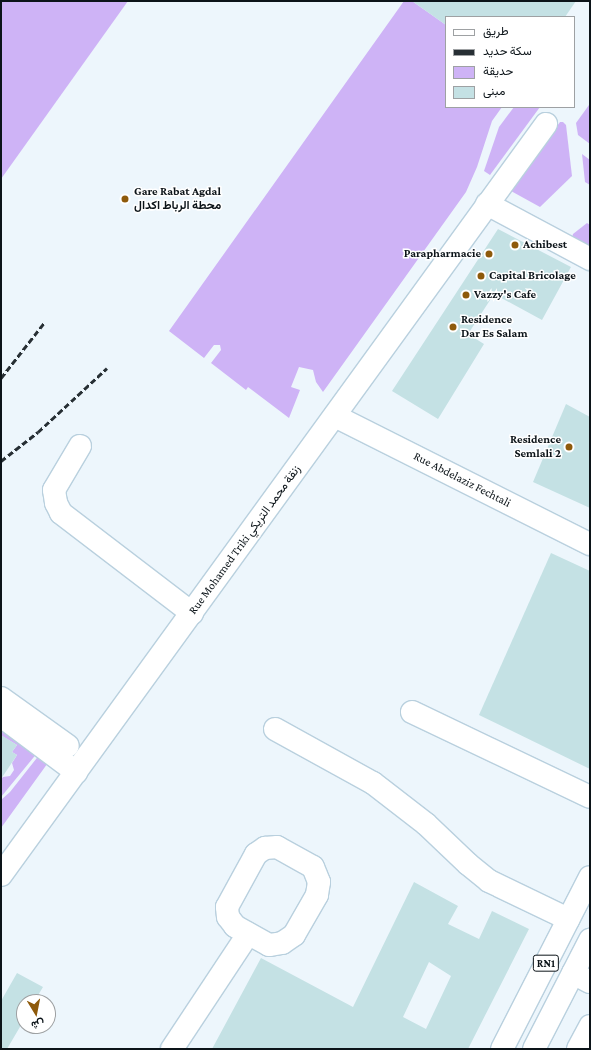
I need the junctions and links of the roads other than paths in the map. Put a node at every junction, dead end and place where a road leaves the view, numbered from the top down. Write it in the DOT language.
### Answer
graph roads {
  1 [pos="546,124"];
  2 [pos="487,204"];
  3 [pos="590,259"];
  4 [pos="335,416"];
  5 [pos="80,446"];
  6 [pos="590,544"];
  7 [pos="192,613"];
  8 [pos="1,698"];
  9 [pos="412,712"];
  10 [pos="1,716"];
  11 [pos="275,729"];
  12 [pos="68,746"];
  13 [pos="76,772"];
  14 [pos="590,797"];
  15 [pos="1,875"];
  16 [pos="590,877"];
  17 [pos="568,919"];
  18 [pos="248,934"];
  19 [pos="590,940"];
  20 [pos="582,978"];
  21 [pos="590,1026"];
  22 [pos="172,1049"];
  23 [pos="502,1049"];
  24 [pos="534,1049"];
  25 [pos="578,1049"];
  1 -- 2 [label="street, Rue Mohamed Triki زنقة محمد التريكي"];
  2 -- 3 [label="street"];
  2 -- 4 [label="street, Rue Mohamed Triki زنقة محمد التريكي"];
  4 -- 6 [label="street, Rue Abdelaziz Fechtali"];
  4 -- 7 [label="street, Rue Mohamed Triki زنقة محمد التريكي"];
  5 -- 7 [label="street"];
  7 -- 13 [label="street, Rue Mohamed Triki زنقة محمد التريكي"];
  8 -- 12 [label="street"];
  9 -- 14 [label="street"];
  10 -- 13 [label="street"];
  11 -- 17 [label="street"];
  13 -- 15 [label="street, Rue Mohamed Triki زنقة محمد التريكي"];
  16 -- 17 [label="street, RN1"];
  17 -- 23 [label="street, RN1"];
  18 -- 18 [label="street"];
  18 -- 22 [label="street"];
  19 -- 20 [label="street, RN1"];
  20 -- 24 [label="street, RN1"];
  21 -- 25 [label="street"];
}
